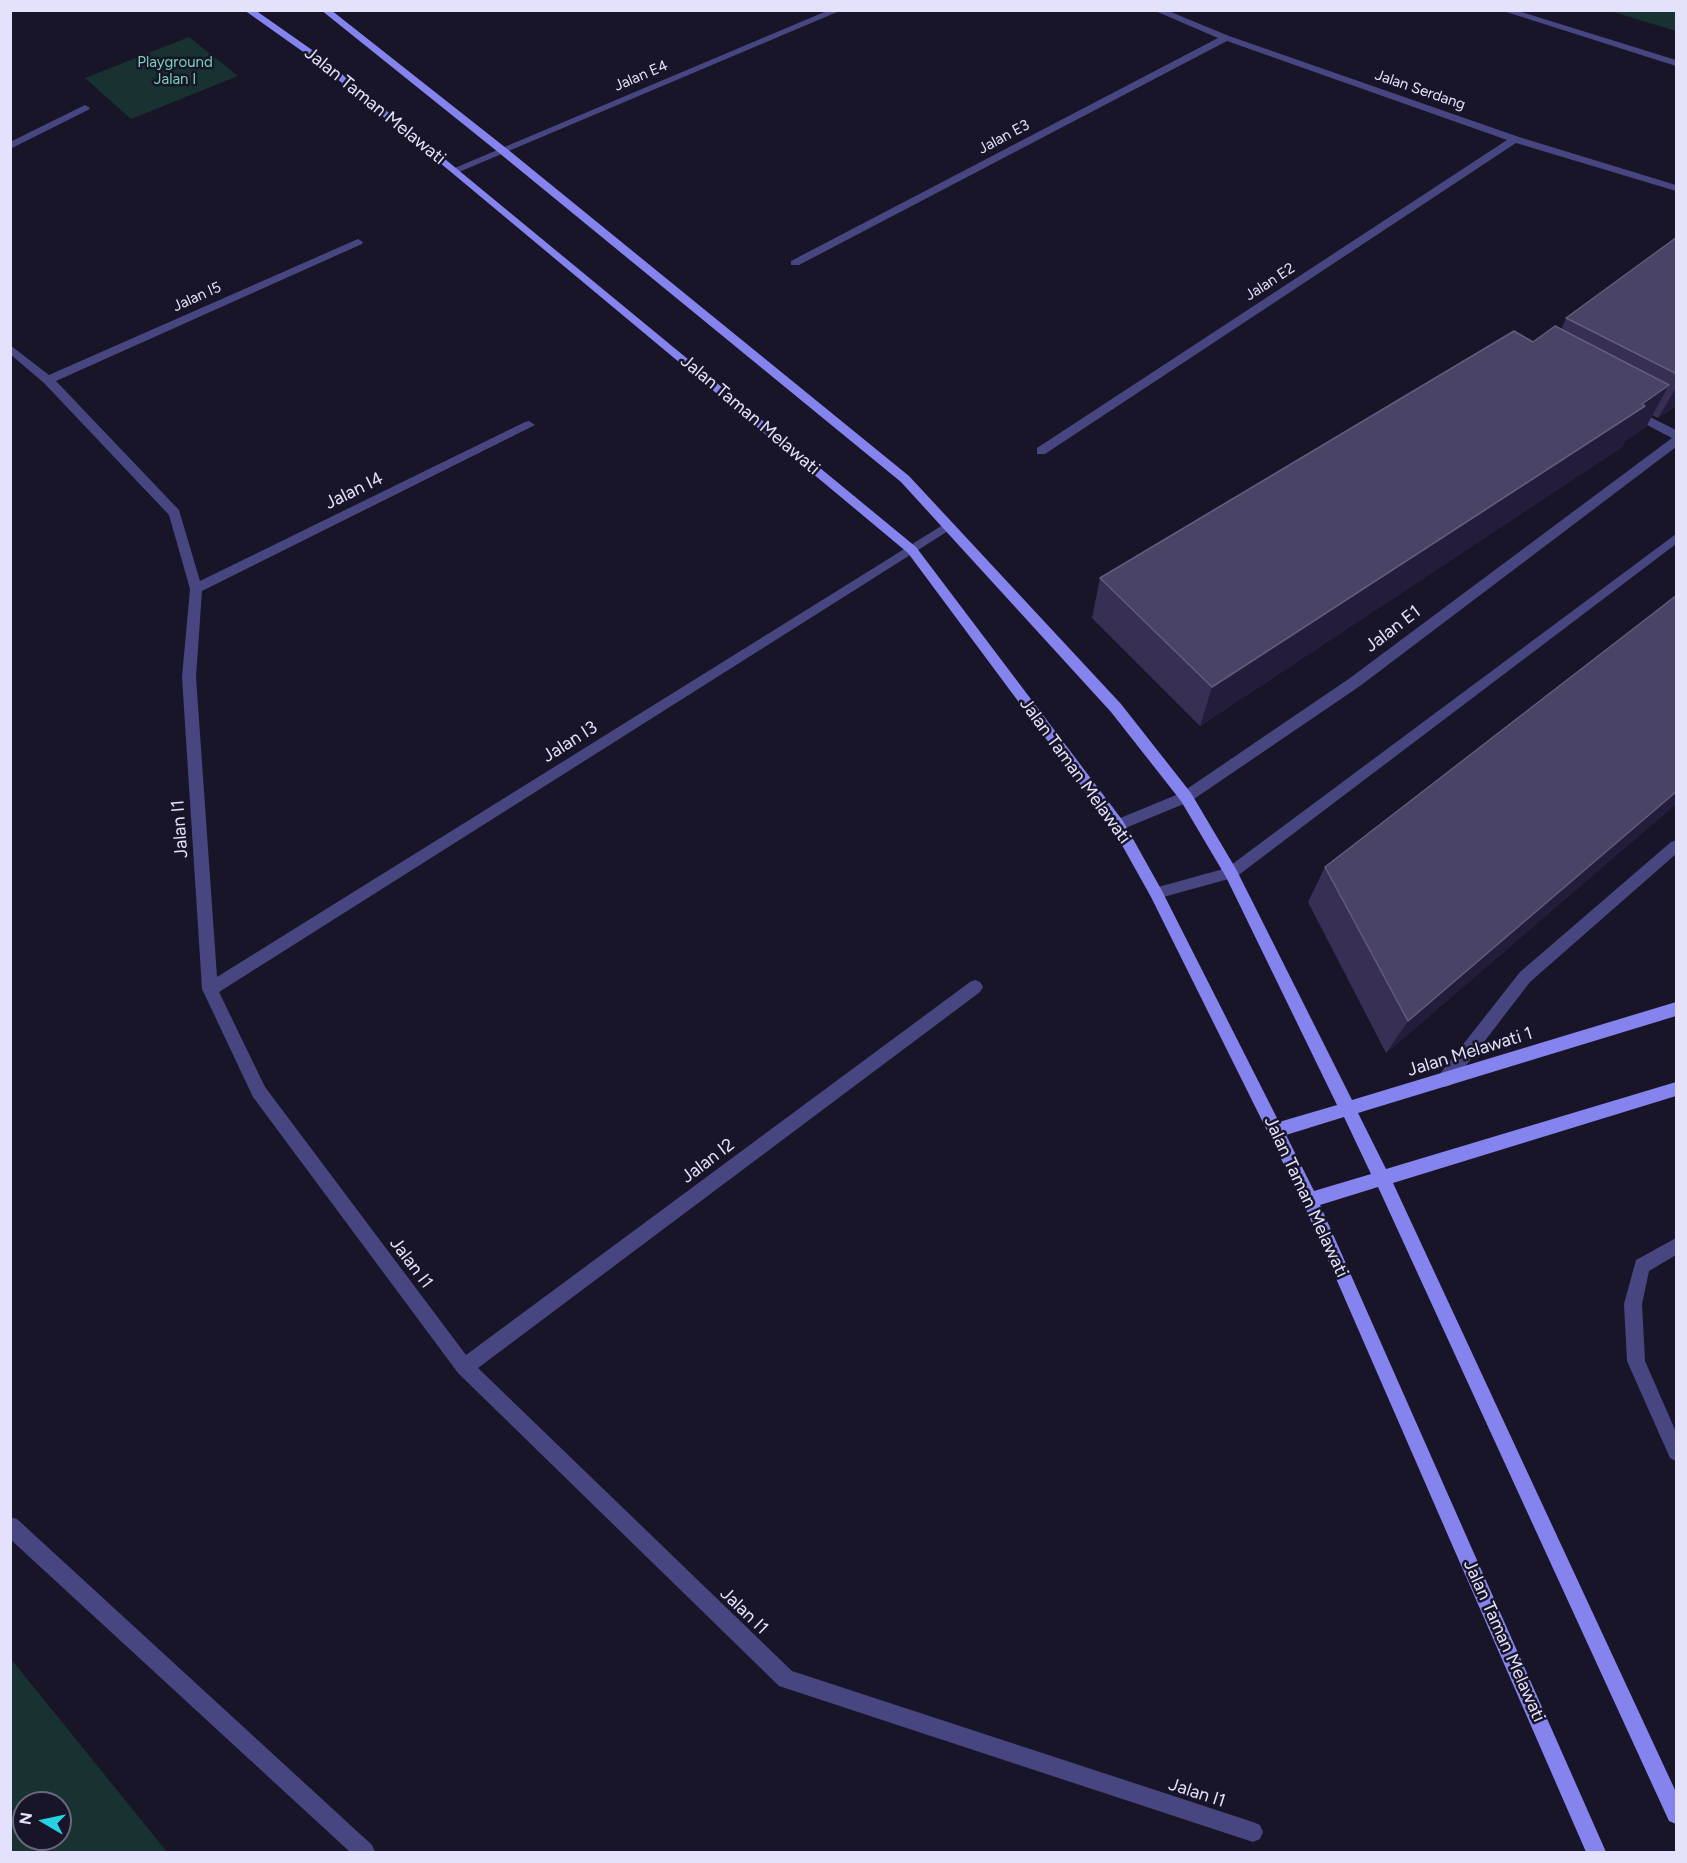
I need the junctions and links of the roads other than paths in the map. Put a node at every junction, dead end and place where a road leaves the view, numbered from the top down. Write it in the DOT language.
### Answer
graph roads {
  1 [pos="248,10"];
  2 [pos="325,10"];
  3 [pos="838,10"];
  4 [pos="1157,10"];
  5 [pos="1504,10"];
  6 [pos="1226,38"];
  7 [pos="1677,63"];
  8 [pos="85,108"];
  9 [pos="1515,140"];
  10 [pos="10,146"];
  11 [pos="502,150"];
  12 [pos="455,170"];
  13 [pos="1677,188"];
  14 [pos="358,242"];
  15 [pos="795,263"];
  16 [pos="10,348"];
  17 [pos="48,380"];
  18 [pos="1616,403"];
  19 [pos="529,425"];
  20 [pos="1677,435"];
  21 [pos="1677,441"];
  22 [pos="1041,451"];
  23 [pos="950,526"];
  24 [pos="1677,538"];
  25 [pos="912,550"];
  26 [pos="196,589"];
  27 [pos="1186,796"];
  28 [pos="1118,825"];
  29 [pos="1677,846"];
  30 [pos="1231,873"];
  31 [pos="1156,893"];
  32 [pos="975,987"];
  33 [pos="210,989"];
  34 [pos="1677,1009"];
  35 [pos="1445,1080"];
  36 [pos="1677,1089"];
  37 [pos="1347,1111"];
  38 [pos="1275,1131"];
  39 [pos="1382,1178"];
  40 [pos="1310,1200"];
  41 [pos="1677,1246"];
  42 [pos="464,1367"];
  43 [pos="1677,1452"];
  44 [pos="10,1526"];
  45 [pos="1677,1814"];
  46 [pos="1253,1832"];
  47 [pos="365,1852"];
  48 [pos="1596,1852"];
  1 -- 12 [label="main road, Jalan Taman Melawati"];
  2 -- 11 [label="main road"];
  3 -- 11 [label="street, Jalan E4"];
  4 -- 6 [label="street, Jalan Serdang"];
  5 -- 7 [label="street"];
  6 -- 9 [label="street, Jalan Serdang"];
  6 -- 15 [label="street, Jalan E3"];
  8 -- 10 [label="street"];
  9 -- 13 [label="street, Jalan Serdang"];
  9 -- 22 [label="street, Jalan E2"];
  11 -- 12 [label="street, Jalan E4"];
  11 -- 23 [label="main road"];
  12 -- 25 [label="main road, Jalan Taman Melawati"];
  14 -- 17 [label="street, Jalan I5"];
  16 -- 17 [label="street, Jalan I1"];
  17 -- 26 [label="street, Jalan I1"];
  18 -- 20 [label="street"];
  19 -- 26 [label="street, Jalan I4"];
  21 -- 27 [label="street, Jalan E1"];
  23 -- 25 [label="street, Jalan I3"];
  23 -- 27 [label="main road"];
  24 -- 30 [label="street"];
  25 -- 28 [label="main road, Jalan Taman Melawati"];
  25 -- 33 [label="street, Jalan I3"];
  26 -- 33 [label="street, Jalan I1"];
  27 -- 28 [label="street, Jalan E1"];
  27 -- 30 [label="main road"];
  28 -- 31 [label="main road, Jalan Taman Melawati"];
  29 -- 35 [label="street"];
  30 -- 31 [label="street"];
  30 -- 37 [label="main road"];
  31 -- 38 [label="main road, Jalan Taman Melawati"];
  32 -- 42 [label="street, Jalan I2"];
  33 -- 42 [label="street, Jalan I1"];
  34 -- 35 [label="main road, Jalan Melawati 1"];
  35 -- 37 [label="main road, Jalan Melawati 1"];
  36 -- 39 [label="main road"];
  37 -- 38 [label="main road, Jalan Melawati 1"];
  37 -- 39 [label="main road"];
  38 -- 40 [label="main road, Jalan Taman Melawati"];
  39 -- 40 [label="main road"];
  39 -- 45 [label="main road"];
  40 -- 48 [label="main road, Jalan Taman Melawati"];
  41 -- 43 [label="street"];
  42 -- 46 [label="street, Jalan I1"];
  44 -- 47 [label="street"];
}
